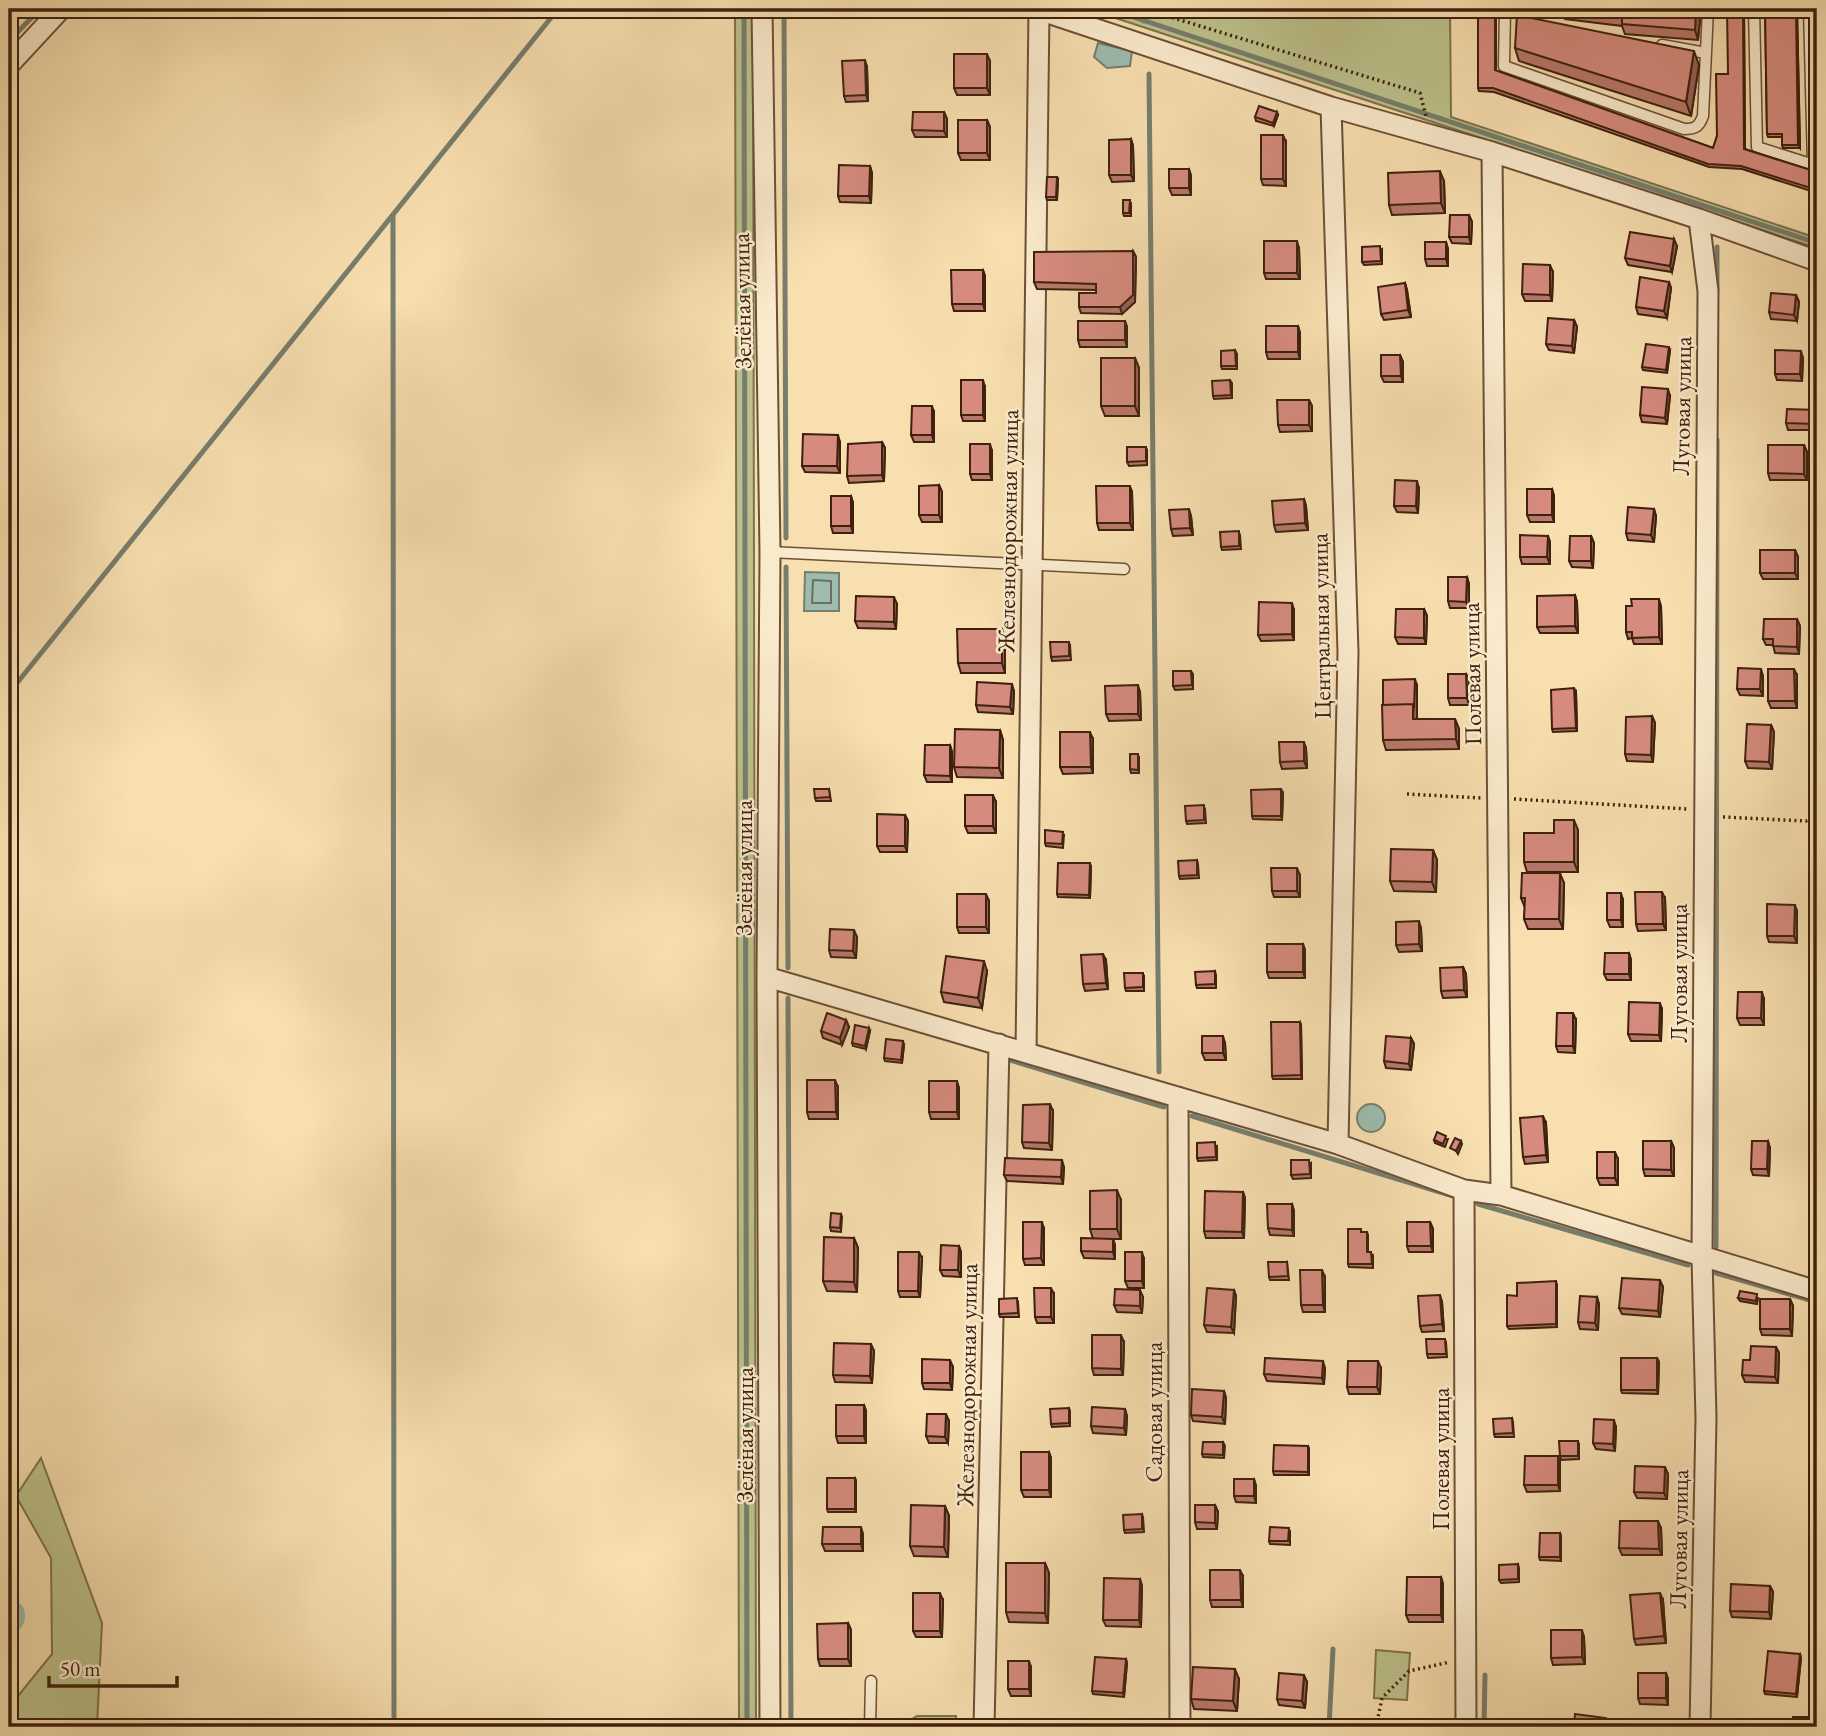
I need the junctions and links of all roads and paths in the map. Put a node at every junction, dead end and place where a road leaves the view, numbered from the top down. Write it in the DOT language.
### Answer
graph roads {
  1 [pos="61,9"];
  2 [pos="762,9"];
  3 [pos="1038,9"];
  4 [pos="1154,9"];
  5 [pos="1708,9"];
  6 [pos="1754,9"];
  7 [pos="1809,9"];
  8 [pos="1504,14"];
  9 [pos="1518,22"];
  10 [pos="1653,44"];
  11 [pos="1706,52"];
  12 [pos="9,65"];
  13 [pos="1331,107"];
  14 [pos="1431,135"];
  15 [pos="1492,152"];
  16 [pos="1815,165"];
  17 [pos="1699,219"];
  18 [pos="1817,261"];
  19 [pos="771,552"];
  20 [pos="1032,565"];
  21 [pos="1124,569"];
  22 [pos="1406,794"];
  23 [pos="1498,799"];
  24 [pos="1713,813"];
  25 [pos="1817,816"];
  26 [pos="768,977"];
  27 [pos="999,1044"];
  28 [pos="1027,1052"];
  29 [pos="1178,1097"];
  30 [pos="1338,1144"];
  31 [pos="1464,1190"];
  32 [pos="1501,1195"];
  33 [pos="1702,1257"];
  34 [pos="1817,1291"];
  35 [pos="1467,1659"];
  36 [pos="871,1681"];
  37 [pos="770,1727"];
  38 [pos="870,1727"];
  39 [pos="984,1727"];
  40 [pos="1180,1727"];
  41 [pos="1376,1727"];
  42 [pos="1466,1727"];
  43 [pos="1700,1727"];
  1 -- 12 [label="street"];
  2 -- 19 [label="street, Зелёная улица"];
  3 -- 13 [label="street"];
  3 -- 20 [label="street, Железнодорожная улица"];
  4 -- 14 [label="path"];
  5 -- 11 [label="lane"];
  6 -- 16 [label="lane"];
  7 -- 16 [label="lane"];
  8 -- 9 [label="lane"];
  8 -- 11 [label="lane"];
  10 -- 11 [label="lane"];
  13 -- 14 [label="street"];
  13 -- 30 [label="street, Центральная улица"];
  14 -- 15 [label="street"];
  15 -- 17 [label="street"];
  15 -- 23 [label="street, Полевая улица"];
  17 -- 18 [label="street"];
  17 -- 24 [label="street, Луговая улица"];
  19 -- 20 [label="lane"];
  19 -- 26 [label="street, Зелёная улица"];
  20 -- 21 [label="lane"];
  20 -- 28 [label="street, Железнодорожная улица"];
  22 -- 23 [label="path"];
  23 -- 24 [label="path"];
  23 -- 32 [label="street, Полевая улица"];
  24 -- 25 [label="path"];
  24 -- 33 [label="street, Луговая улица"];
  26 -- 27 [label="street"];
  26 -- 37 [label="street, Зелёная улица"];
  27 -- 28 [label="street"];
  27 -- 39 [label="street, Железнодорожная улица"];
  28 -- 29 [label="street"];
  29 -- 30 [label="street"];
  29 -- 40 [label="street, Садовая улица"];
  30 -- 31 [label="street"];
  31 -- 32 [label="street"];
  31 -- 35 [label="street, Полевая улица"];
  32 -- 33 [label="street"];
  33 -- 34 [label="street"];
  33 -- 43 [label="street, Луговая улица"];
  35 -- 41 [label="path"];
  35 -- 42 [label="street, Полевая улица"];
  36 -- 38 [label="lane"];
}
